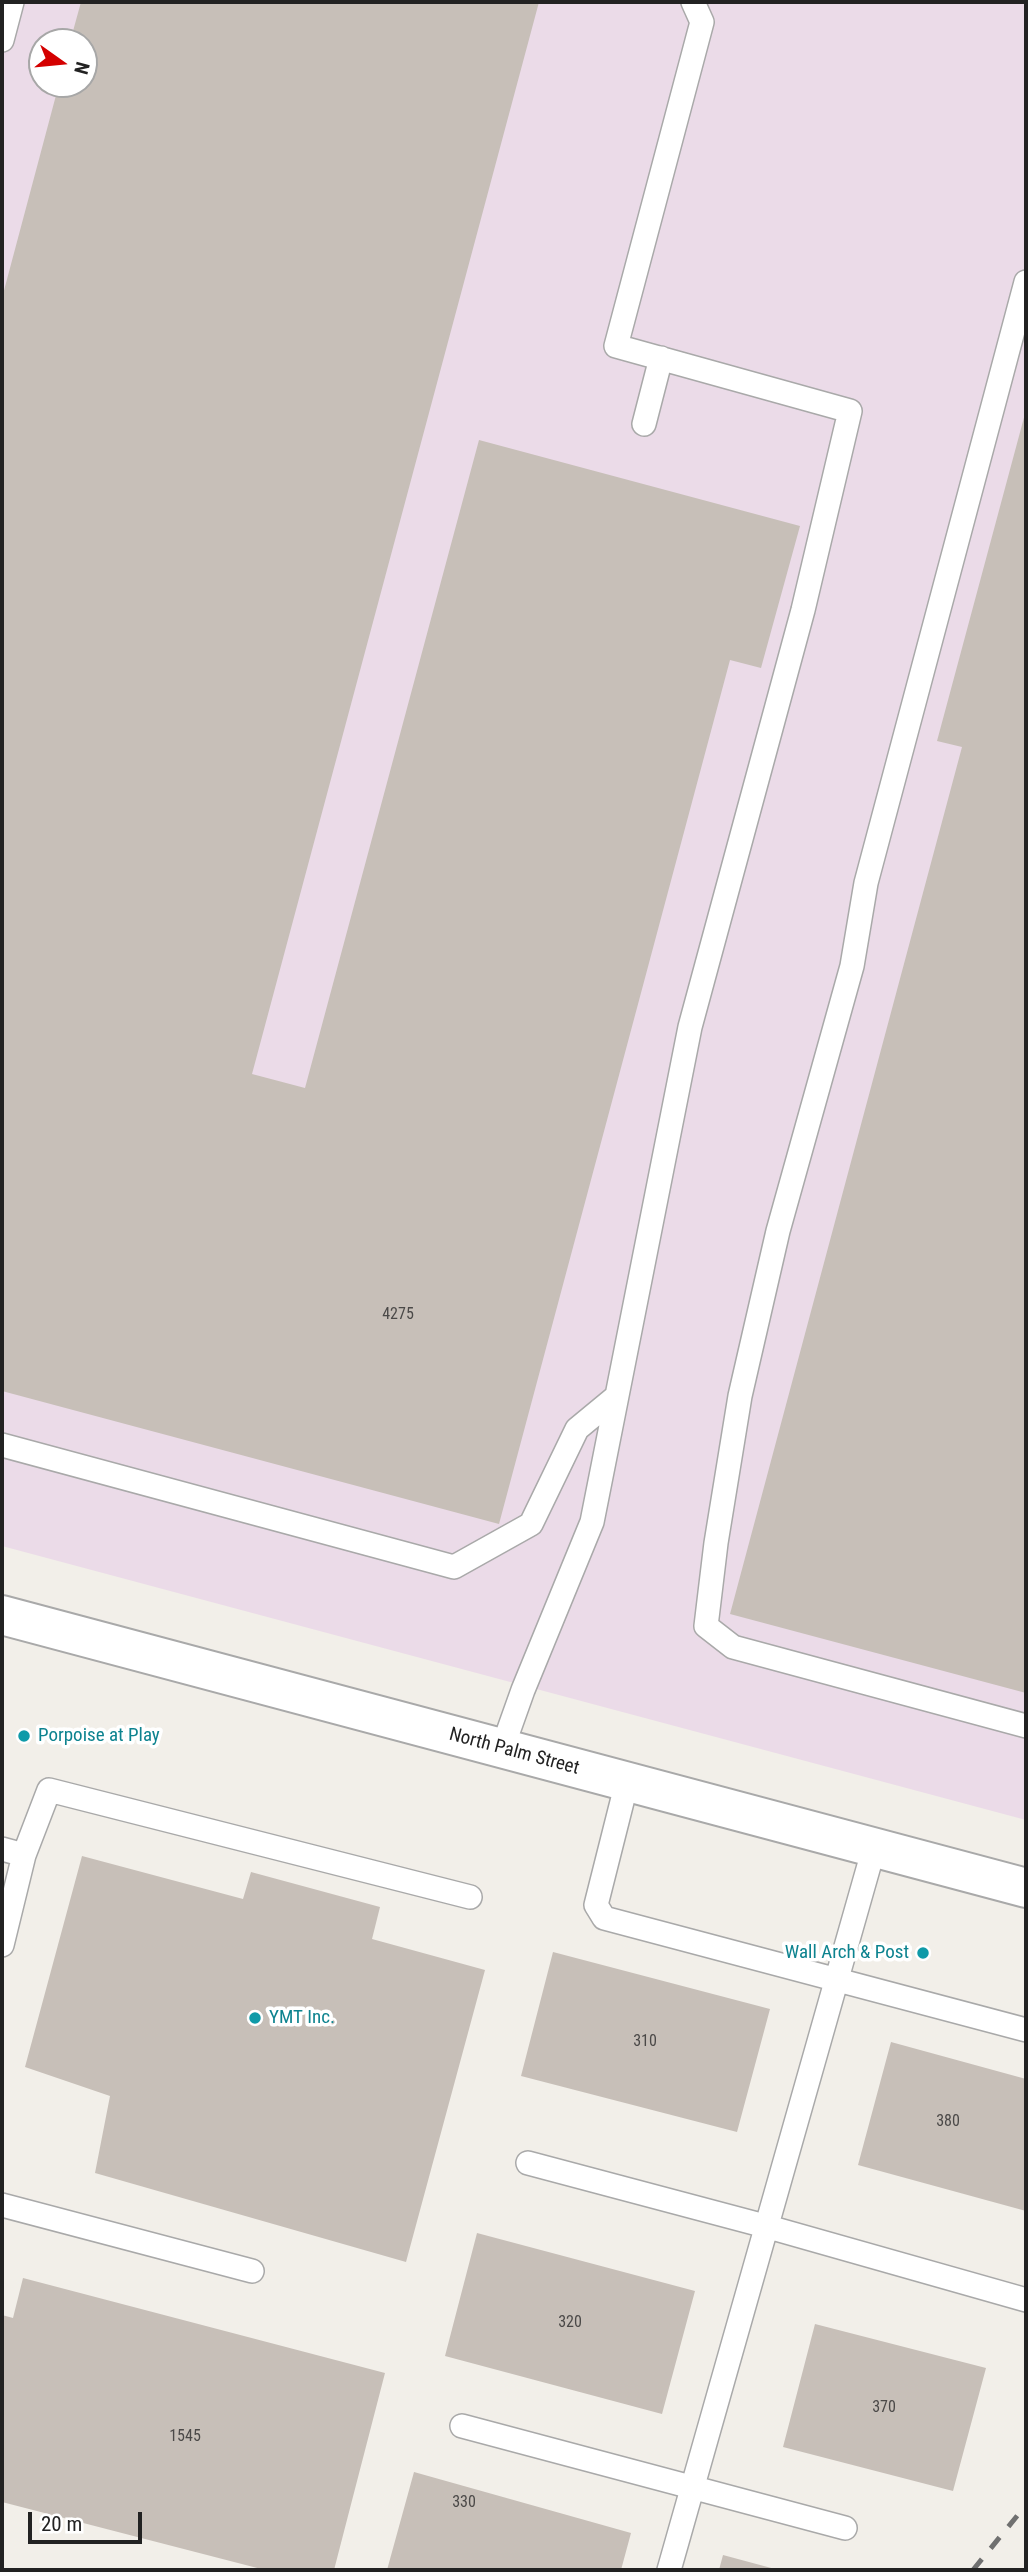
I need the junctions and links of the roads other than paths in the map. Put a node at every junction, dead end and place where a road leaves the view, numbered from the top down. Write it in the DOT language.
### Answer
graph roads {
  1 [pos="12,2"];
  2 [pos="693,2"];
  3 [pos="2,40"];
  4 [pos="1026,282"];
  5 [pos="662,358"];
  6 [pos="644,424"];
  7 [pos="617,1396"];
  8 [pos="2,1444"];
  9 [pos="2,1615"];
  10 [pos="1026,1726"];
  11 [pos="502,1749"];
  12 [pos="627,1782"];
  13 [pos="874,1848"];
  14 [pos="2,1849"];
  15 [pos="24,1855"];
  16 [pos="1026,1888"];
  17 [pos="471,1897"];
  18 [pos="2,1945"];
  19 [pos="836,1979"];
  20 [pos="1026,2030"];
  21 [pos="528,2162"];
  22 [pos="2,2205"];
  23 [pos="765,2226"];
  24 [pos="252,2270"];
  25 [pos="1026,2300"];
  26 [pos="462,2426"];
  27 [pos="691,2487"];
  28 [pos="845,2528"];
  29 [pos="668,2570"];
  1 -- 3 [label="lane"];
  2 -- 5 [label="lane"];
  4 -- 10 [label="lane"];
  5 -- 6 [label="lane"];
  5 -- 7 [label="lane"];
  7 -- 8 [label="lane"];
  7 -- 11 [label="lane"];
  9 -- 11 [label="street, North Palm Street"];
  11 -- 12 [label="street, North Palm Street"];
  12 -- 13 [label="street, North Palm Street"];
  12 -- 19 [label="lane"];
  13 -- 16 [label="street, North Palm Street"];
  13 -- 19 [label="lane"];
  14 -- 15 [label="lane"];
  15 -- 17 [label="lane"];
  15 -- 18 [label="lane"];
  19 -- 20 [label="lane"];
  19 -- 23 [label="lane"];
  21 -- 23 [label="lane"];
  22 -- 24 [label="lane"];
  23 -- 25 [label="lane"];
  23 -- 27 [label="lane"];
  26 -- 27 [label="lane"];
  27 -- 28 [label="lane"];
  27 -- 29 [label="lane"];
}
